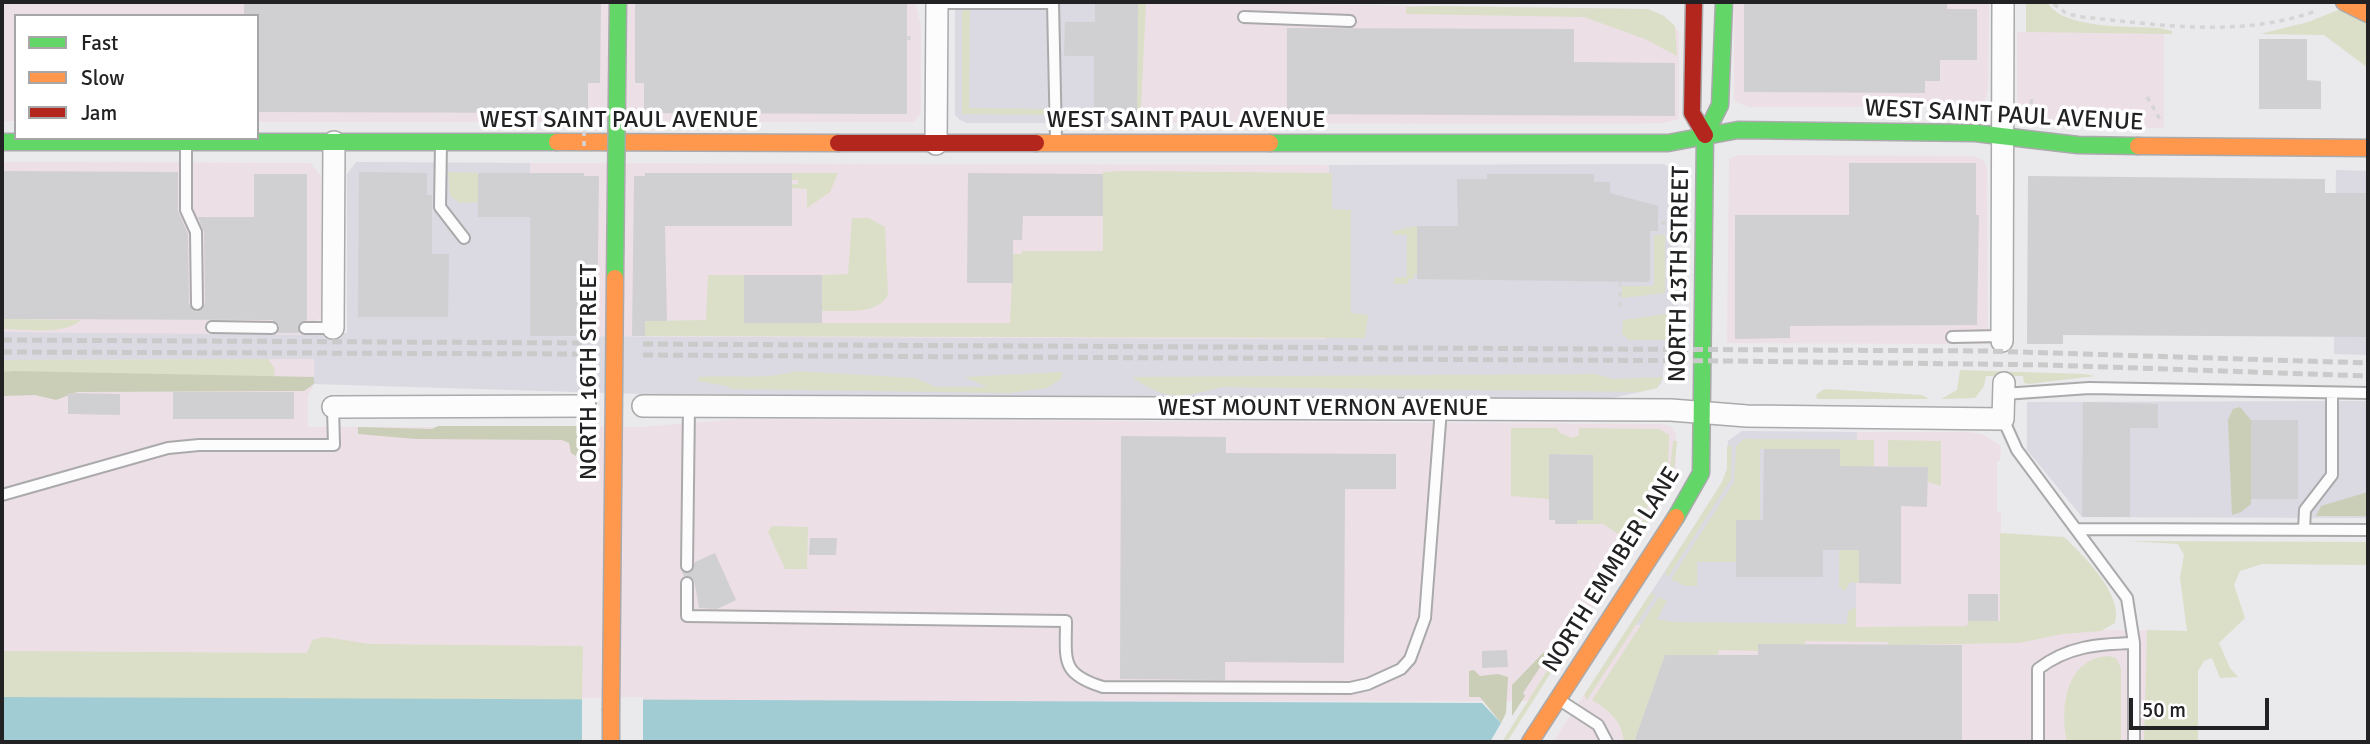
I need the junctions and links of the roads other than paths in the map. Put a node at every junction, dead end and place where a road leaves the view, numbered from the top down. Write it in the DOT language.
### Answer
graph roads {
  1 [pos="618,2"];
  2 [pos="937,2"];
  3 [pos="1694,2"];
  4 [pos="1724,2"];
  5 [pos="2003,2"];
  6 [pos="2344,2"];
  7 [pos="2368,15"];
  8 [pos="1244,17"];
  9 [pos="1350,22"];
  10 [pos="1705,135"];
  11 [pos="2003,136"];
  12 [pos="2,142"];
  13 [pos="186,142"];
  14 [pos="334,142"];
  15 [pos="441,143"];
  16 [pos="936,144"];
  17 [pos="1056,144"];
  18 [pos="2368,148"];
  19 [pos="464,238"];
  20 [pos="197,304"];
  21 [pos="212,327"];
  22 [pos="272,328"];
  23 [pos="305,328"];
  24 [pos="333,328"];
  25 [pos="1952,337"];
  26 [pos="2002,338"];
  27 [pos="2004,388"];
  28 [pos="2332,393"];
  29 [pos="2368,393"];
  30 [pos="585,406"];
  31 [pos="643,406"];
  32 [pos="689,406"];
  33 [pos="333,407"];
  34 [pos="1441,410"];
  35 [pos="1701,412"];
  36 [pos="2003,419"];
  37 [pos="2,495"];
  38 [pos="2077,529"];
  39 [pos="2304,530"];
  40 [pos="2368,530"];
  41 [pos="687,565"];
  42 [pos="687,583"];
  43 [pos="2134,643"];
  44 [pos="1558,699"];
  45 [pos="611,742"];
  46 [pos="1530,742"];
  47 [pos="1606,742"];
  48 [pos="2038,742"];
  49 [pos="2134,742"];
  1 -- 45 [label="main road, NORTH 16TH STREET, bridge"];
  2 -- 16 [label="street"];
  2 -- 17 [label="lane"];
  3 -- 10 [label="main road, NORTH 13TH STREET"];
  4 -- 10 [label="main road, NORTH 13TH STREET"];
  5 -- 11 [label="street"];
  6 -- 7 [label="main road"];
  8 -- 9 [label="lane"];
  10 -- 11 [label="main road, WEST SAINT PAUL AVENUE"];
  10 -- 17 [label="main road, WEST SAINT PAUL AVENUE"];
  10 -- 35 [label="main road, NORTH 13TH STREET"];
  11 -- 18 [label="main road, WEST SAINT PAUL AVENUE"];
  11 -- 26 [label="street"];
  12 -- 13 [label="main road, WEST SAINT PAUL AVENUE"];
  13 -- 14 [label="main road, WEST SAINT PAUL AVENUE"];
  13 -- 20 [label="lane"];
  14 -- 15 [label="main road, WEST SAINT PAUL AVENUE"];
  14 -- 24 [label="street"];
  15 -- 16 [label="main road, WEST SAINT PAUL AVENUE"];
  15 -- 19 [label="lane"];
  16 -- 17 [label="main road, WEST SAINT PAUL AVENUE"];
  21 -- 22 [label="lane"];
  23 -- 24 [label="lane"];
  25 -- 26 [label="lane"];
  27 -- 28 [label="lane"];
  27 -- 36 [label="street"];
  28 -- 29 [label="lane"];
  28 -- 39 [label="lane"];
  30 -- 33 [label="street"];
  31 -- 32 [label="street, WEST MOUNT VERNON AVENUE"];
  32 -- 34 [label="street, WEST MOUNT VERNON AVENUE"];
  32 -- 41 [label="lane"];
  33 -- 37 [label="lane"];
  34 -- 35 [label="street, WEST MOUNT VERNON AVENUE"];
  34 -- 42 [label="lane"];
  35 -- 36 [label="street, WEST MOUNT VERNON AVENUE"];
  35 -- 44 [label="main road, NORTH EMMBER LANE"];
  36 -- 38 [label="lane"];
  38 -- 39 [label="lane"];
  38 -- 43 [label="lane"];
  39 -- 40 [label="lane"];
  43 -- 48 [label="lane"];
  43 -- 49 [label="lane"];
  44 -- 46 [label="main road, NORTH EMMBER LANE"];
  44 -- 47 [label="lane"];
}
